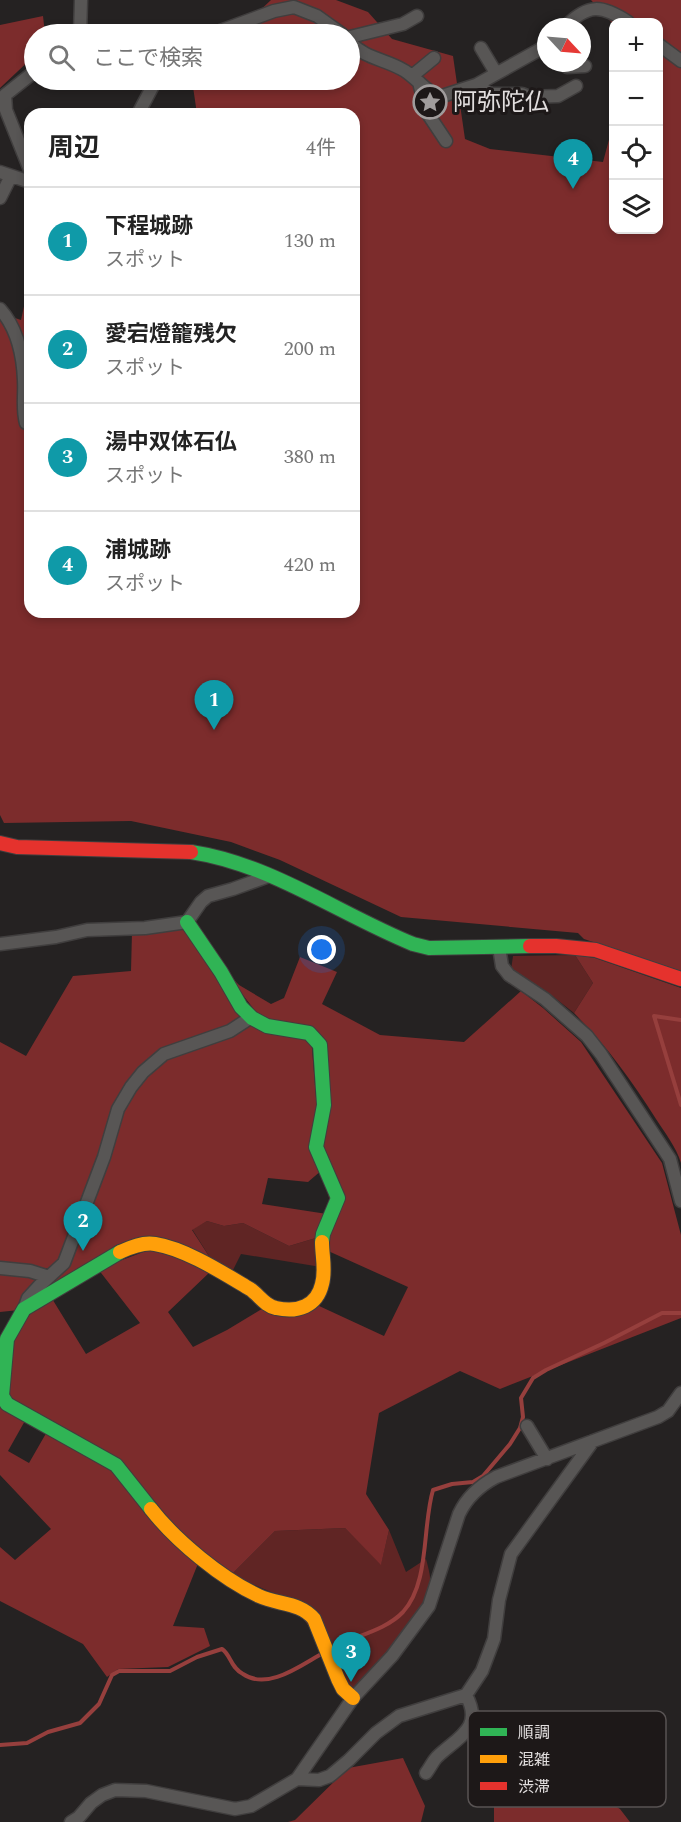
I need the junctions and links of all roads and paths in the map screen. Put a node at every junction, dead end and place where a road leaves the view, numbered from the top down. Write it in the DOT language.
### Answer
graph roads {
  1 [pos="81,0"];
  2 [pos="417,16"];
  3 [pos="574,18"];
  4 [pos="621,18"];
  5 [pos="80,24"];
  6 [pos="239,24"];
  7 [pos="328,24"];
  8 [pos="360,35"];
  9 [pos="481,48"];
  10 [pos="663,48"];
  11 [pos="360,52"];
  12 [pos="537,52"];
  13 [pos="434,58"];
  14 [pos="681,61"];
  15 [pos="496,73"];
  16 [pos="416,79"];
  17 [pos="24,80"];
  18 [pos="476,85"];
  19 [pos="576,86"];
  20 [pos="151,90"];
  21 [pos="141,108"];
  22 [pos="446,141"];
  23 [pos="24,155"];
  24 [pos="5,174"];
  25 [pos="24,181"];
  26 [pos="0,198"];
  27 [pos="0,309"];
  28 [pos="24,359"];
  29 [pos="0,843"];
  30 [pos="269,876"];
  31 [pos="187,922"];
  32 [pos="0,944"];
  33 [pos="499,947"];
  34 [pos="681,979"];
  35 [pos="250,1018"];
  36 [pos="681,1201"];
  37 [pos="0,1268"];
  38 [pos="49,1277"];
  39 [pos="24,1309"];
  40 [pos="681,1394"];
  41 [pos="527,1426"];
  42 [pos="593,1441"];
  43 [pos="547,1459"];
  44 [pos="466,1695"];
  45 [pos="353,1698"];
  46 [pos="472,1711"];
  47 [pos="468,1728"];
  48 [pos="426,1773"];
  49 [pos="297,1779"];
  50 [pos="76,1820"];
  1 -- 5 [label="street"];
  2 -- 8 [label="street"];
  3 -- 4 [label="street"];
  6 -- 7 [label="street"];
  9 -- 15 [label="street"];
  10 -- 14 [label="street"];
  11 -- 16 [label="street"];
  12 -- 15 [label="street"];
  13 -- 16 [label="street"];
  15 -- 18 [label="street"];
  16 -- 18 [label="street"];
  16 -- 22 [label="street"];
  17 -- 23 [label="street"];
  18 -- 19 [label="street"];
  20 -- 21 [label="street"];
  24 -- 25 [label="street"];
  24 -- 26 [label="street"];
  27 -- 28 [label="street"];
  29 -- 30 [label="street"];
  30 -- 31 [label="street"];
  30 -- 33 [label="street"];
  31 -- 32 [label="street"];
  31 -- 35 [label="street"];
  33 -- 34 [label="street"];
  33 -- 36 [label="street"];
  35 -- 38 [label="street"];
  35 -- 39 [label="street"];
  37 -- 38 [label="street"];
  38 -- 39 [label="street"];
  39 -- 45 [label="street"];
  40 -- 42 [label="street"];
  41 -- 43 [label="street"];
  42 -- 43 [label="street"];
  42 -- 44 [label="street"];
  43 -- 45 [label="street"];
  44 -- 46 [label="street"];
  44 -- 49 [label="street"];
  45 -- 49 [label="street"];
  47 -- 48 [label="street"];
  49 -- 50 [label="street"];
}
